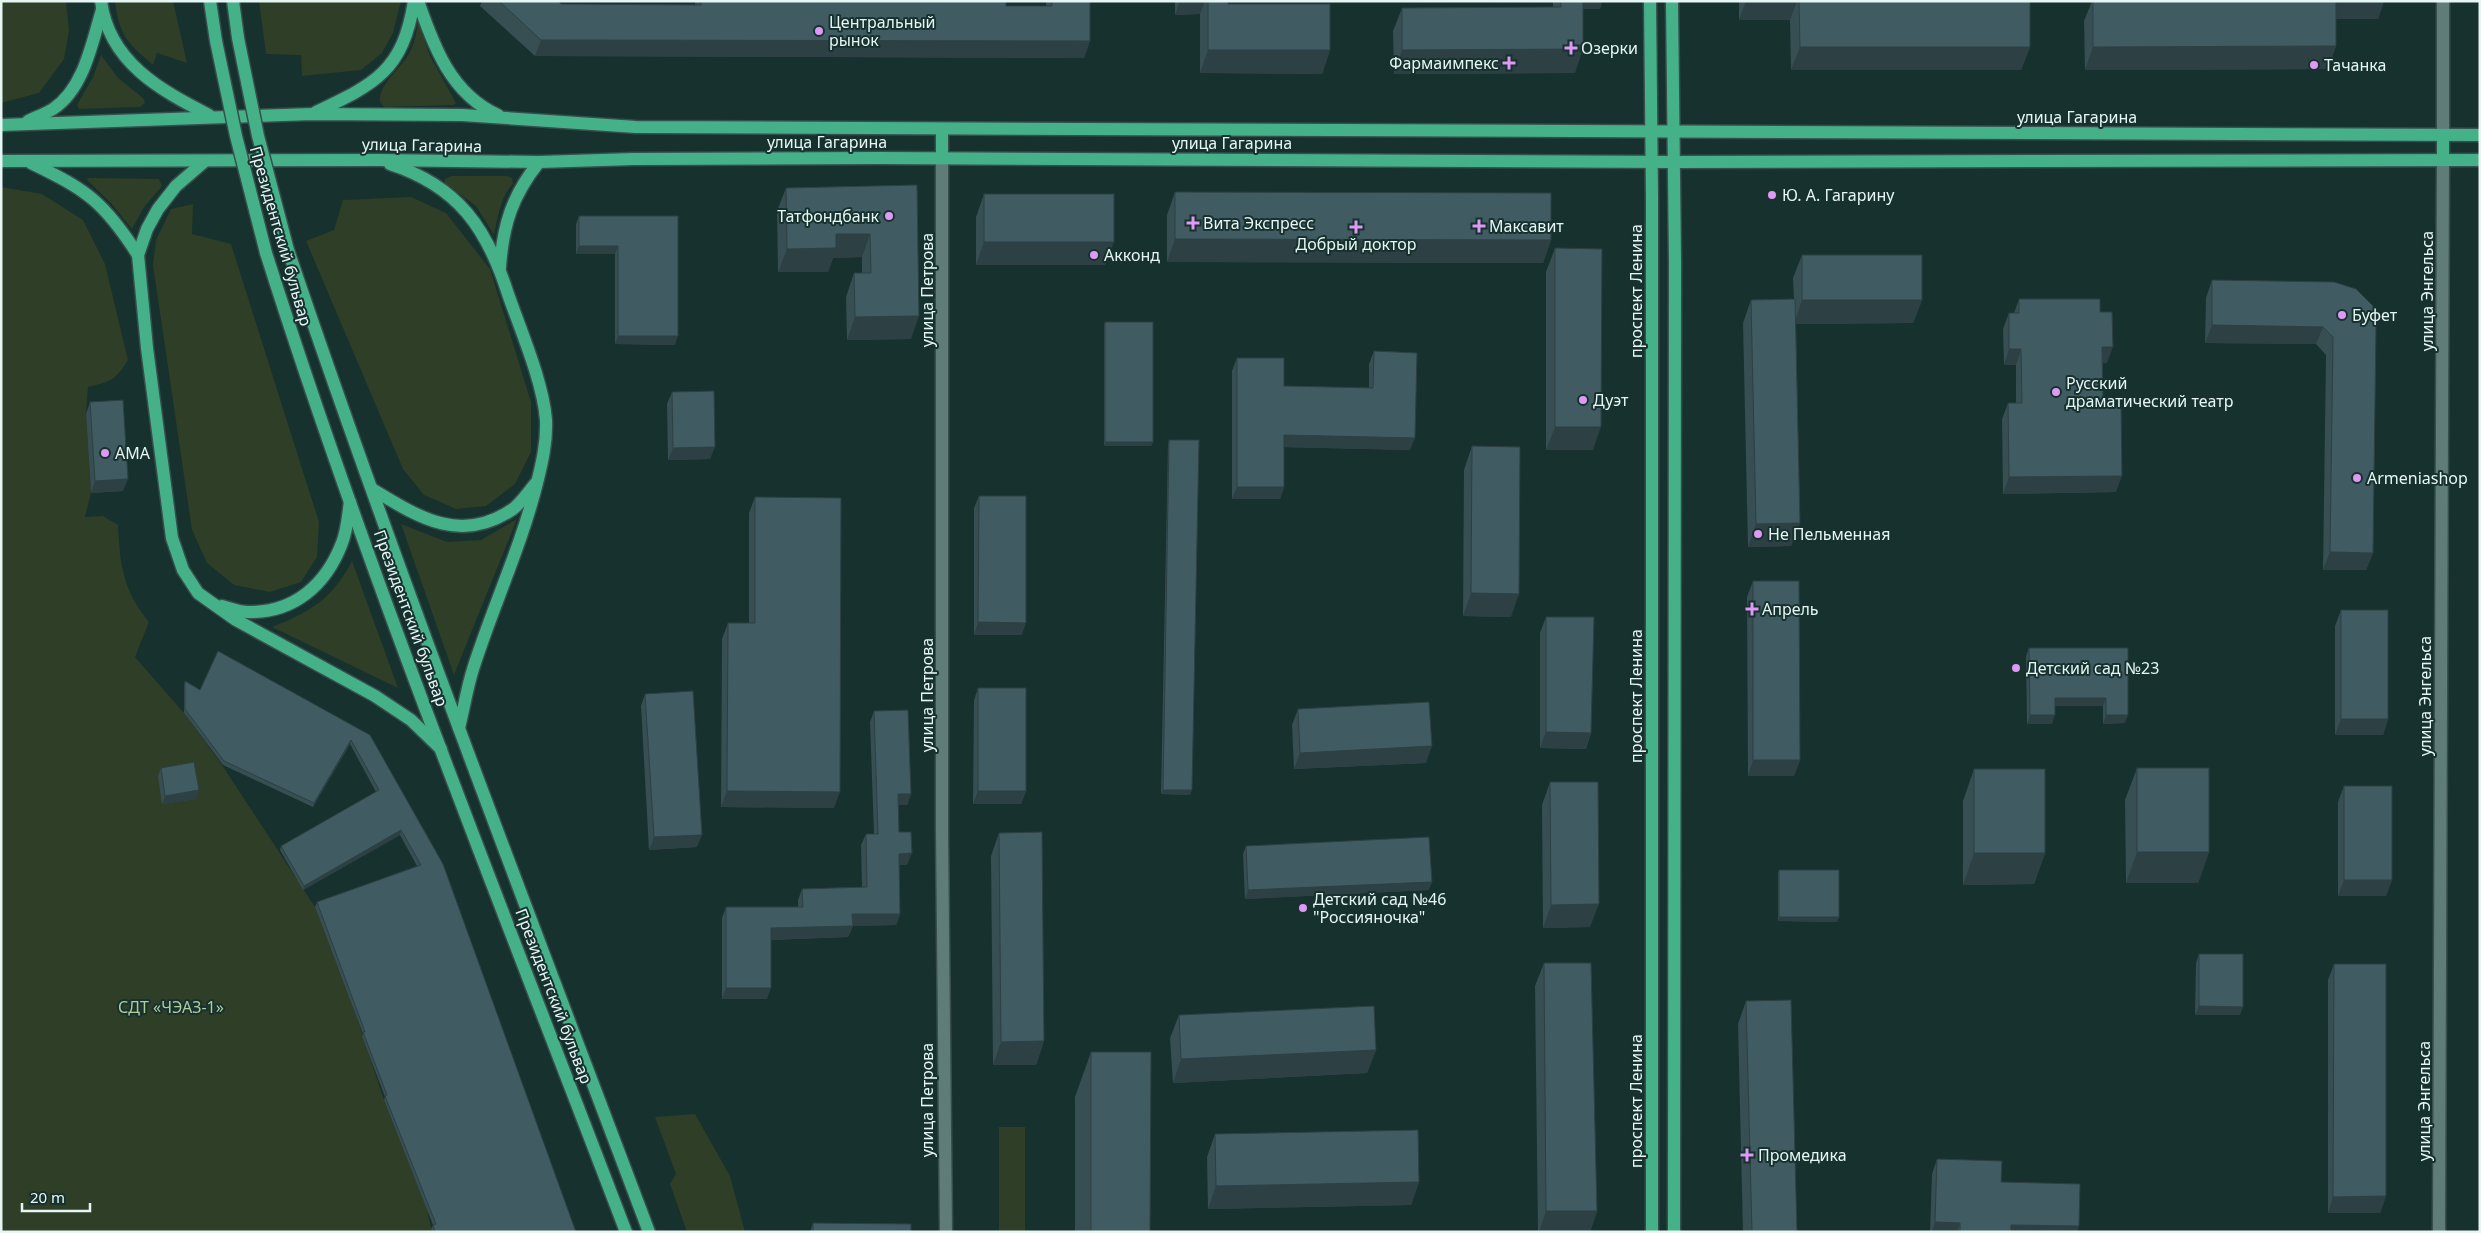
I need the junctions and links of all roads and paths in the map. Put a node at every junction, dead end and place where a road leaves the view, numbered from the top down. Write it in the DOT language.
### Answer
graph roads {
  1 [pos="210,1"];
  2 [pos="233,1"];
  3 [pos="414,1"];
  4 [pos="418,1"];
  5 [pos="1650,1"];
  6 [pos="1672,1"];
  7 [pos="2443,1"];
  8 [pos="101,6"];
  9 [pos="313,114"];
  10 [pos="211,116"];
  11 [pos="505,118"];
  12 [pos="23,123"];
  13 [pos="1,125"];
  14 [pos="942,130"];
  15 [pos="1652,131"];
  16 [pos="1673,131"];
  17 [pos="2443,135"];
  18 [pos="2480,135"];
  19 [pos="942,158"];
  20 [pos="378,160"];
  21 [pos="2443,160"];
  22 [pos="2480,160"];
  23 [pos="1,161"];
  24 [pos="205,161"];
  25 [pos="1652,161"];
  26 [pos="29,162"];
  27 [pos="539,162"];
  28 [pos="1674,162"];
  29 [pos="138,255"];
  30 [pos="500,267"];
  31 [pos="537,481"];
  32 [pos="372,489"];
  33 [pos="350,502"];
  34 [pos="212,603"];
  35 [pos="459,728"];
  36 [pos="443,751"];
  37 [pos="626,1232"];
  38 [pos="649,1232"];
  39 [pos="946,1232"];
  40 [pos="1652,1232"];
  41 [pos="1674,1232"];
  42 [pos="2439,1232"];
  1 -- 33 [label="main road, Президентский бульвар, bridge"];
  2 -- 32 [label="main road, Президентский бульвар, bridge"];
  3 -- 9 [label="main road"];
  4 -- 11 [label="main road"];
  5 -- 15 [label="main road"];
  6 -- 16 [label="main road"];
  7 -- 17 [label="street"];
  8 -- 10 [label="main road"];
  8 -- 12 [label="main road"];
  9 -- 10 [label="main road, улица Гагарина"];
  9 -- 11 [label="main road, улица Гагарина"];
  10 -- 12 [label="main road, улица Гагарина"];
  11 -- 14 [label="main road, улица Гагарина"];
  12 -- 13 [label="main road, улица Гагарина"];
  14 -- 15 [label="main road, улица Гагарина"];
  14 -- 19 [label="main road"];
  15 -- 16 [label="main road, улица Гагарина"];
  15 -- 25 [label="main road, проспект Ленина"];
  16 -- 17 [label="main road, улица Гагарина"];
  16 -- 28 [label="main road"];
  17 -- 18 [label="main road, улица Гагарина"];
  17 -- 21 [label="main road"];
  19 -- 25 [label="main road, улица Гагарина"];
  19 -- 27 [label="main road, улица Гагарина"];
  19 -- 39 [label="street, улица Петрова"];
  20 -- 24 [label="main road, улица Гагарина"];
  20 -- 27 [label="main road, улица Гагарина"];
  20 -- 30 [label="main road"];
  21 -- 22 [label="main road"];
  21 -- 28 [label="main road"];
  21 -- 42 [label="street, улица Энгельса"];
  23 -- 26 [label="main road, улица Гагарина"];
  24 -- 26 [label="main road, улица Гагарина"];
  24 -- 29 [label="main road"];
  25 -- 28 [label="main road, улица Гагарина"];
  25 -- 40 [label="main road, проспект Ленина"];
  26 -- 29 [label="main road"];
  27 -- 30 [label="main road"];
  28 -- 41 [label="main road"];
  29 -- 34 [label="main road"];
  30 -- 31 [label="main road"];
  31 -- 32 [label="main road"];
  31 -- 35 [label="main road"];
  32 -- 35 [label="main road, Президентский бульвар"];
  33 -- 34 [label="main road"];
  33 -- 36 [label="main road, Президентский бульвар"];
  34 -- 36 [label="main road"];
  35 -- 38 [label="main road, Президентский бульвар"];
  36 -- 37 [label="main road, Президентский бульвар"];
}
